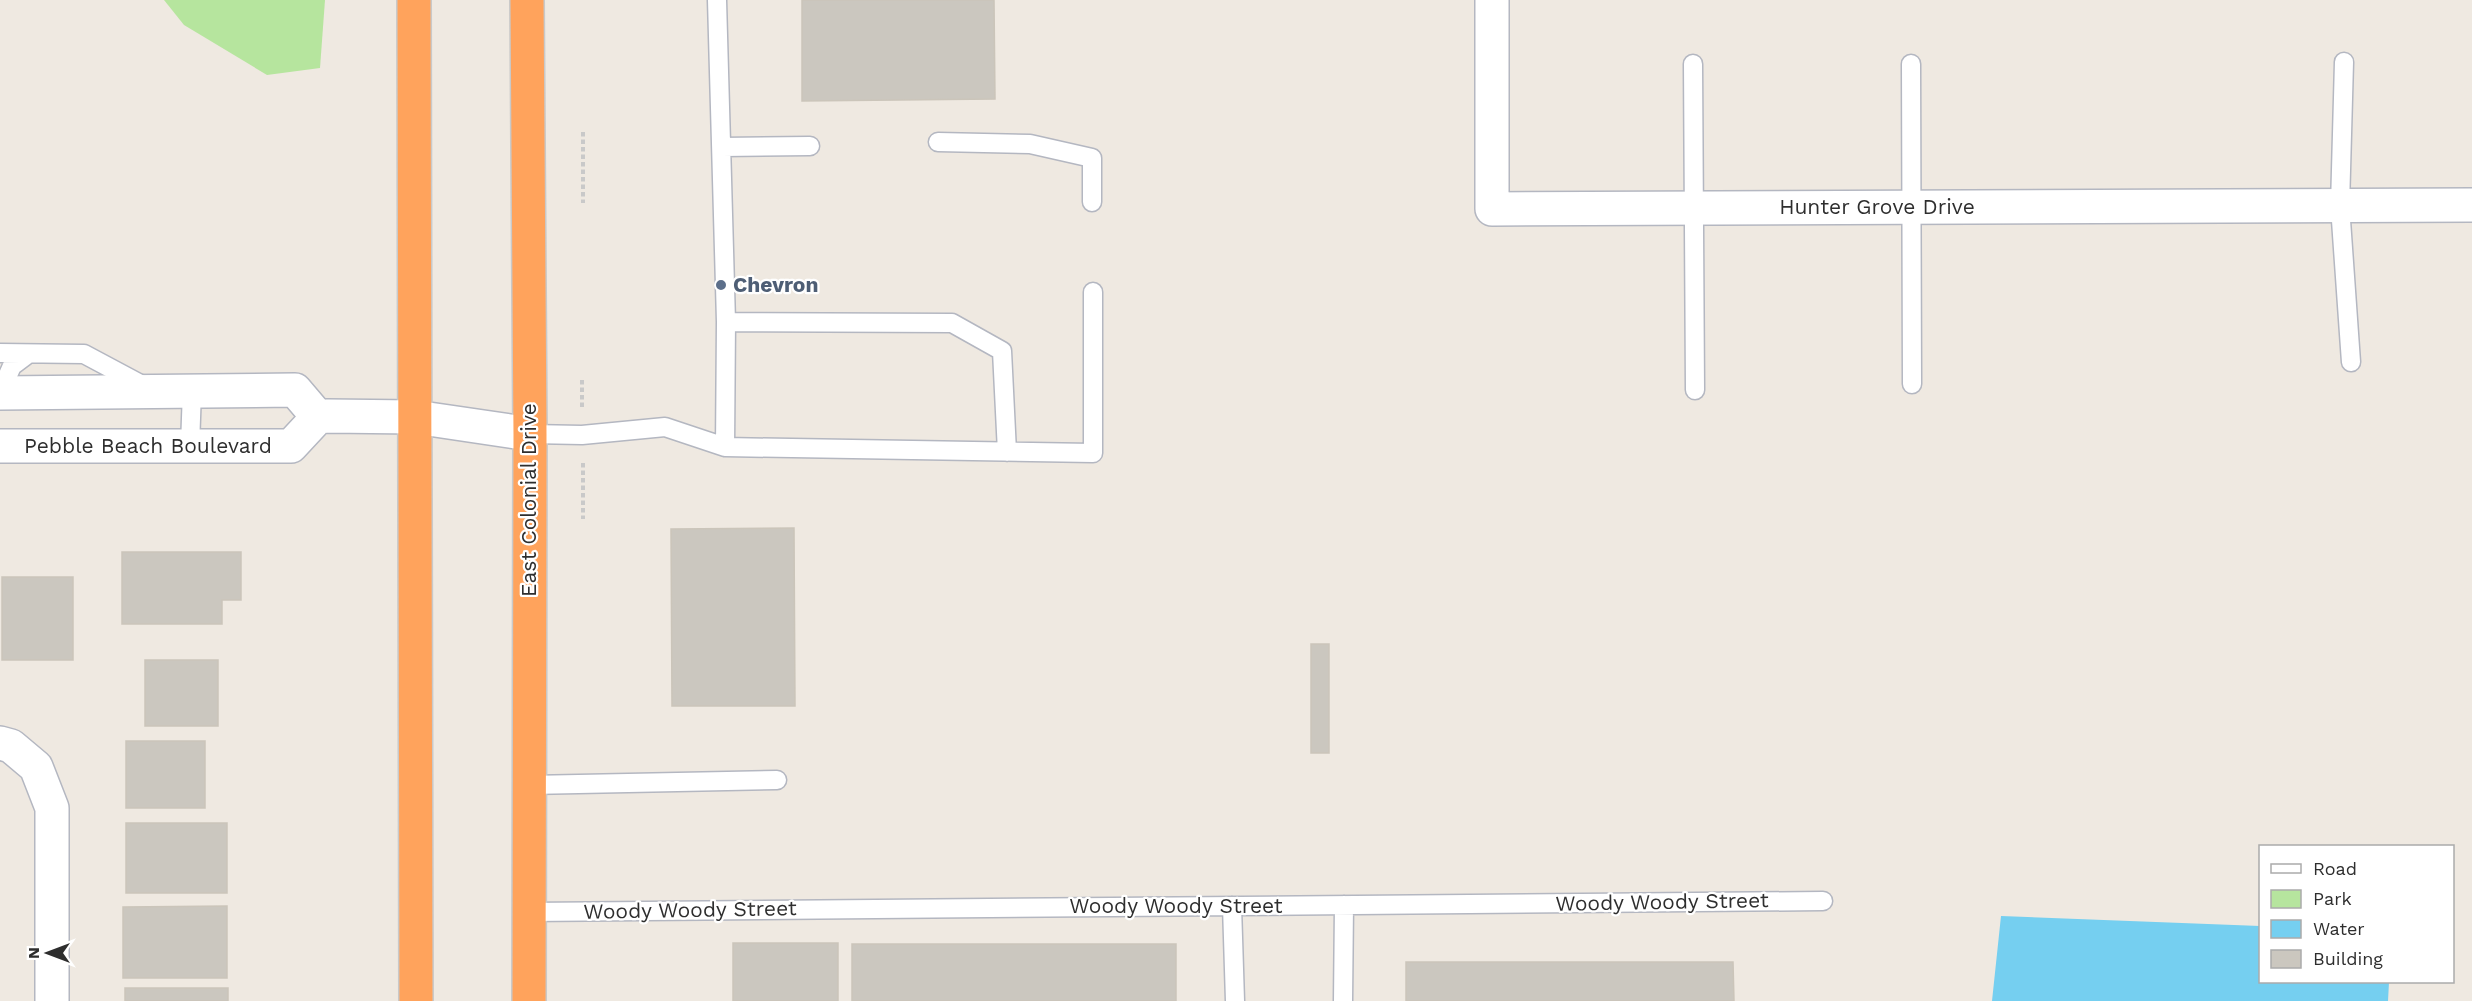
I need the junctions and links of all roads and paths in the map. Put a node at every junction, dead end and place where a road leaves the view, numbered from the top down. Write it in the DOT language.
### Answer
graph roads {
  1 [pos="414,0"];
  2 [pos="527,0"];
  3 [pos="717,0"];
  4 [pos="1491,0"];
  5 [pos="2344,62"];
  6 [pos="1693,64"];
  7 [pos="1911,64"];
  8 [pos="583,132"];
  9 [pos="938,142"];
  10 [pos="810,146"];
  11 [pos="722,147"];
  12 [pos="1092,202"];
  13 [pos="583,203"];
  14 [pos="2472,205"];
  15 [pos="2340,206"];
  16 [pos="1912,207"];
  17 [pos="1694,208"];
  18 [pos="1093,292"];
  19 [pos="726,322"];
  20 [pos="0,353"];
  21 [pos="28,354"];
  22 [pos="2350,362"];
  23 [pos="1912,384"];
  24 [pos="192,390"];
  25 [pos="1695,390"];
  26 [pos="154,391"];
  27 [pos="0,393"];
  28 [pos="318,417"];
  29 [pos="415,417"];
  30 [pos="530,434"];
  31 [pos="0,446"];
  32 [pos="190,446"];
  33 [pos="725,447"];
  34 [pos="1007,452"];
  35 [pos="0,743"];
  36 [pos="777,780"];
  37 [pos="529,784"];
  38 [pos="1823,901"];
  39 [pos="1344,905"];
  40 [pos="1232,906"];
  41 [pos="528,912"];
  42 [pos="52,1001"];
  43 [pos="417,1001"];
  44 [pos="529,1001"];
  45 [pos="1235,1001"];
  46 [pos="1343,1001"];
  1 -- 29 [label="highway"];
  2 -- 30 [label="highway, East Colonial Drive"];
  3 -- 11 [label="lane"];
  4 -- 17 [label="street, Hunter Grove Drive"];
  5 -- 15 [label="lane"];
  6 -- 17 [label="lane"];
  7 -- 16 [label="lane"];
  8 -- 13 [label="path"];
  9 -- 12 [label="lane"];
  10 -- 11 [label="lane"];
  11 -- 19 [label="lane"];
  14 -- 15 [label="street, Hunter Grove Drive"];
  15 -- 16 [label="street, Hunter Grove Drive"];
  15 -- 22 [label="lane"];
  16 -- 17 [label="street, Hunter Grove Drive"];
  16 -- 23 [label="lane"];
  17 -- 25 [label="lane"];
  18 -- 34 [label="lane"];
  19 -- 33 [label="lane"];
  19 -- 34 [label="lane"];
  20 -- 21 [label="lane"];
  21 -- 26 [label="lane"];
  21 -- 27 [label="lane"];
  24 -- 26 [label="street"];
  24 -- 28 [label="street"];
  24 -- 32 [label="lane"];
  26 -- 27 [label="street"];
  28 -- 29 [label="street"];
  28 -- 32 [label="street, Pebble Beach Boulevard"];
  29 -- 30 [label="street"];
  29 -- 43 [label="highway"];
  30 -- 33 [label="lane"];
  30 -- 37 [label="highway, East Colonial Drive"];
  31 -- 32 [label="street, Pebble Beach Boulevard"];
  33 -- 34 [label="lane"];
  35 -- 42 [label="street"];
  36 -- 37 [label="lane"];
  37 -- 41 [label="highway, East Colonial Drive"];
  38 -- 39 [label="lane, Woody Woody Street"];
  39 -- 40 [label="lane, Woody Woody Street"];
  39 -- 46 [label="lane"];
  40 -- 41 [label="lane, Woody Woody Street"];
  40 -- 45 [label="lane"];
  41 -- 44 [label="highway, East Colonial Drive"];
}
